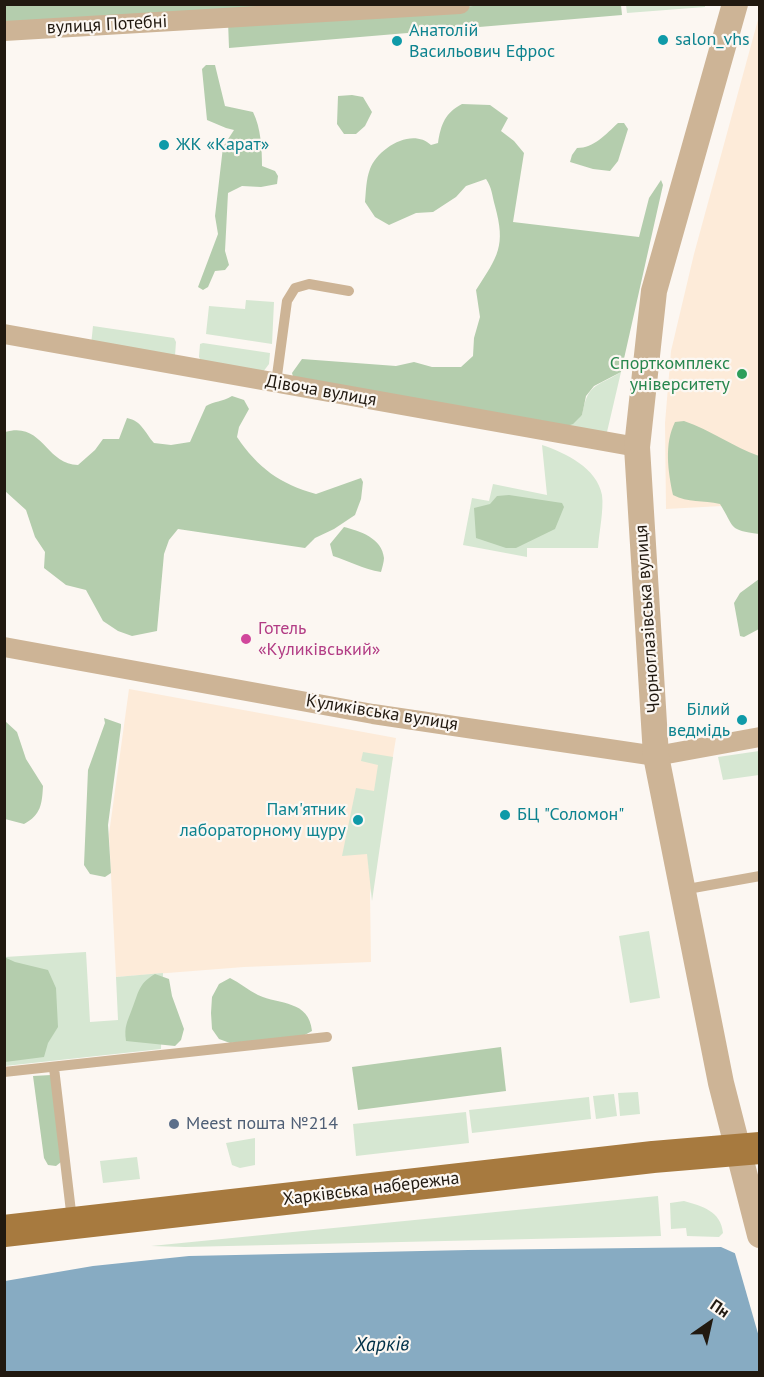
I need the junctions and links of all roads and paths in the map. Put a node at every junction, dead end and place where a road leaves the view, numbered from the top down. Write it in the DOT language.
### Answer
graph roads {
  1 [pos="460,4"];
  2 [pos="735,4"];
  3 [pos="4,31"];
  4 [pos="349,291"];
  5 [pos="4,334"];
  6 [pos="276,383"];
  7 [pos="637,447"];
  8 [pos="4,646"];
  9 [pos="759,736"];
  10 [pos="656,756"];
  11 [pos="759,876"];
  12 [pos="682,890"];
  13 [pos="327,1037"];
  14 [pos="54,1068"];
  15 [pos="4,1072"];
  16 [pos="749,1150"];
  17 [pos="72,1223"];
  18 [pos="4,1231"];
  19 [pos="759,1235"];
  1 -- 3 [label="street, вулиця Потебні"];
  2 -- 7 [label="street, Чорноглазівська вулиця"];
  4 -- 6 [label="lane"];
  5 -- 6 [label="street, Дівоча вулиця"];
  6 -- 7 [label="street, Дівоча вулиця"];
  7 -- 10 [label="street, Чорноглазівська вулиця"];
  8 -- 10 [label="street, Куликівська вулиця"];
  9 -- 10 [label="street, Куликівська вулиця"];
  10 -- 12 [label="street, Чорноглазівська вулиця"];
  11 -- 12 [label="lane"];
  12 -- 16 [label="street, Чорноглазівська вулиця"];
  13 -- 14 [label="lane"];
  14 -- 15 [label="lane"];
  14 -- 17 [label="lane"];
  16 -- 17 [label="main road, Харківська набережна"];
  16 -- 19 [label="street, Чорноглазівська вулиця"];
  17 -- 18 [label="main road, Харківська набережна"];
}
